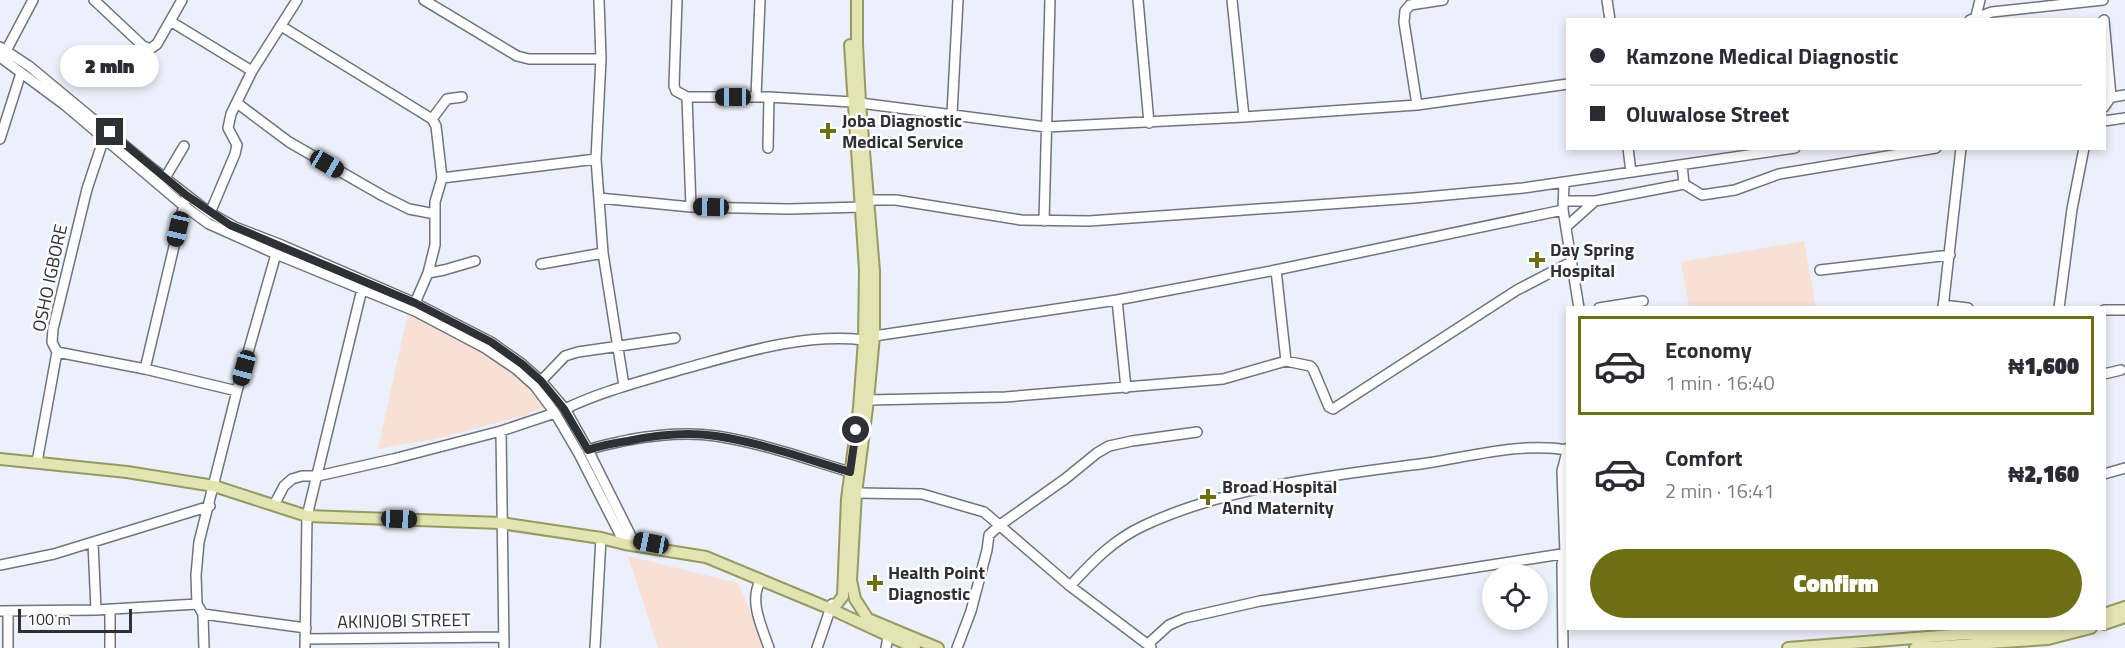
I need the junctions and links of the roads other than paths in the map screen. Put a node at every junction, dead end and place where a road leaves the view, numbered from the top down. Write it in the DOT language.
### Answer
graph roads {
  1 [pos="33,0"];
  2 [pos="94,0"];
  3 [pos="182,0"];
  4 [pos="297,0"];
  5 [pos="424,0"];
  6 [pos="599,0"];
  7 [pos="677,0"];
  8 [pos="760,0"];
  9 [pos="850,0"];
  10 [pos="857,0"];
  11 [pos="958,0"];
  12 [pos="1050,0"];
  13 [pos="1138,0"];
  14 [pos="1232,0"];
  15 [pos="1443,0"];
  16 [pos="1607,0"];
  17 [pos="1980,0"];
  18 [pos="2103,0"];
  19 [pos="1610,18"];
  20 [pos="1973,18"];
  21 [pos="1976,18"];
  22 [pos="2104,18"];
  23 [pos="170,21"];
  24 [pos="853,21"];
  25 [pos="281,26"];
  26 [pos="2,52"];
  27 [pos="601,59"];
  28 [pos="2106,59"];
  29 [pos="252,71"];
  30 [pos="21,73"];
  31 [pos="1566,84"];
  32 [pos="2125,95"];
  33 [pos="462,97"];
  34 [pos="687,97"];
  35 [pos="756,97"];
  36 [pos="770,97"];
  37 [pos="2108,98"];
  38 [pos="237,103"];
  39 [pos="856,103"];
  40 [pos="1417,105"];
  41 [pos="952,114"];
  42 [pos="1244,117"];
  43 [pos="2125,118"];
  44 [pos="432,119"];
  45 [pos="2106,121"];
  46 [pos="94,123"];
  47 [pos="1149,123"];
  48 [pos="1046,127"];
  49 [pos="105,138"];
  50 [pos="0,139"];
  51 [pos="184,146"];
  52 [pos="768,148"];
  53 [pos="1628,150"];
  54 [pos="1782,150"];
  55 [pos="1924,150"];
  56 [pos="1961,150"];
  57 [pos="2084,150"];
  58 [pos="596,159"];
  59 [pos="1682,165"];
  60 [pos="1631,172"];
  61 [pos="165,178"];
  62 [pos="442,178"];
  63 [pos="1564,183"];
  64 [pos="1684,184"];
  65 [pos="186,195"];
  66 [pos="599,198"];
  67 [pos="1595,201"];
  68 [pos="866,203"];
  69 [pos="184,206"];
  70 [pos="1563,206"];
  71 [pos="691,207"];
  72 [pos="210,213"];
  73 [pos="435,214"];
  74 [pos="1044,221"];
  75 [pos="1566,227"];
  76 [pos="603,253"];
  77 [pos="276,254"];
  78 [pos="1950,255"];
  79 [pos="475,261"];
  80 [pos="1570,262"];
  81 [pos="541,264"];
  82 [pos="1276,270"];
  83 [pos="1820,270"];
  84 [pos="428,273"];
  85 [pos="363,285"];
  86 [pos="1117,300"];
  87 [pos="1643,301"];
  88 [pos="415,303"];
  89 [pos="1579,306"];
  90 [pos="1612,306"];
  91 [pos="1943,306"];
  92 [pos="2059,306"];
  93 [pos="2106,310"];
  94 [pos="2125,310"];
  95 [pos="675,338"];
  96 [pos="869,338"];
  97 [pos="617,346"];
  98 [pos="57,352"];
  99 [pos="1286,361"];
  100 [pos="145,369"];
  101 [pos="2121,370"];
  102 [pos="2106,374"];
  103 [pos="541,381"];
  104 [pos="624,386"];
  105 [pos="1126,388"];
  106 [pos="237,391"];
  107 [pos="868,400"];
  108 [pos="564,409"];
  109 [pos="555,413"];
  110 [pos="501,431"];
  111 [pos="1197,432"];
  112 [pos="1566,449"];
  113 [pos="588,450"];
  114 [pos="1566,453"];
  115 [pos="0,459"];
  116 [pos="37,462"];
  117 [pos="2125,468"];
  118 [pos="850,472"];
  119 [pos="2106,473"];
  120 [pos="318,476"];
  121 [pos="214,486"];
  122 [pos="856,493"];
  123 [pos="274,505"];
  124 [pos="210,506"];
  125 [pos="307,516"];
  126 [pos="501,523"];
  127 [pos="1000,525"];
  128 [pos="606,538"];
  129 [pos="93,542"];
  130 [pos="629,542"];
  131 [pos="1566,553"];
  132 [pos="0,565"];
  133 [pos="761,580"];
  134 [pos="1070,585"];
  135 [pos="855,599"];
  136 [pos="197,604"];
  137 [pos="2125,607"];
  138 [pos="839,608"];
  139 [pos="96,610"];
  140 [pos="110,610"];
  141 [pos="4,611"];
  142 [pos="2106,613"];
  143 [pos="203,614"];
  144 [pos="2125,617"];
  145 [pos="868,619"];
  146 [pos="2106,623"];
  147 [pos="306,628"];
  148 [pos="2040,630"];
  149 [pos="2083,630"];
  150 [pos="1966,631"];
  151 [pos="504,637"];
  152 [pos="887,642"];
  153 [pos="305,643"];
  154 [pos="1882,644"];
  155 [pos="1150,646"];
  156 [pos="8,648"];
  157 [pos="110,648"];
  158 [pos="204,648"];
  159 [pos="504,648"];
  160 [pos="595,648"];
  161 [pos="769,648"];
  162 [pos="817,648"];
  163 [pos="915,648"];
  164 [pos="938,648"];
  165 [pos="957,648"];
  166 [pos="1563,648"];
  167 [pos="1788,648"];
  168 [pos="1915,648"];
  1 -- 26 [label="street"];
  2 -- 23 [label="street"];
  3 -- 23 [label="street"];
  4 -- 25 [label="street"];
  5 -- 27 [label="street"];
  6 -- 27 [label="street"];
  7 -- 34 [label="street"];
  8 -- 35 [label="street"];
  9 -- 24 [label="main road"];
  10 -- 24 [label="main road"];
  11 -- 41 [label="street"];
  12 -- 48 [label="street"];
  13 -- 47 [label="street"];
  14 -- 42 [label="street"];
  15 -- 40 [label="street"];
  16 -- 19 [label="street"];
  17 -- 20 [label="street"];
  18 -- 21 [label="street"];
  18 -- 22 [label="street"];
  23 -- 29 [label="street"];
  24 -- 39 [label="main road"];
  25 -- 29 [label="street"];
  25 -- 44 [label="street"];
  26 -- 30 [label="street"];
  26 -- 46 [label="street"];
  27 -- 58 [label="street"];
  28 -- 37 [label="street"];
  29 -- 38 [label="street"];
  30 -- 46 [label="street"];
  30 -- 50 [label="street"];
  31 -- 40 [label="street"];
  32 -- 37 [label="street"];
  33 -- 44 [label="street"];
  34 -- 35 [label="street"];
  34 -- 71 [label="street"];
  35 -- 36 [label="street"];
  36 -- 39 [label="street"];
  36 -- 52 [label="street"];
  38 -- 72 [label="street"];
  38 -- 73 [label="street"];
  39 -- 41 [label="street"];
  39 -- 68 [label="main road"];
  40 -- 42 [label="street"];
  41 -- 48 [label="street"];
  42 -- 47 [label="street"];
  43 -- 45 [label="street"];
  44 -- 62 [label="street"];
  46 -- 49 [label="street"];
  46 -- 61 [label="street"];
  47 -- 48 [label="street"];
  48 -- 74 [label="street"];
  49 -- 69 [label="street"];
  49 -- 98 [label="street, OSHO IGBORE"];
  51 -- 61 [label="street"];
  53 -- 60 [label="street"];
  54 -- 59 [label="street"];
  55 -- 64 [label="street"];
  56 -- 78 [label="street"];
  57 -- 92 [label="street"];
  58 -- 62 [label="street"];
  58 -- 66 [label="street"];
  59 -- 60 [label="street"];
  59 -- 64 [label="street"];
  60 -- 63 [label="street"];
  61 -- 65 [label="street"];
  62 -- 73 [label="street"];
  63 -- 70 [label="street"];
  63 -- 74 [label="street"];
  64 -- 67 [label="street"];
  65 -- 69 [label="street"];
  65 -- 72 [label="street"];
  66 -- 71 [label="street"];
  66 -- 76 [label="street"];
  67 -- 70 [label="street"];
  67 -- 75 [label="street"];
  68 -- 71 [label="street"];
  68 -- 74 [label="street"];
  68 -- 96 [label="main road"];
  69 -- 77 [label="street"];
  69 -- 100 [label="street"];
  70 -- 75 [label="street"];
  70 -- 82 [label="street"];
  72 -- 85 [label="street"];
  73 -- 84 [label="street"];
  75 -- 80 [label="street"];
  76 -- 81 [label="street"];
  76 -- 97 [label="street"];
  77 -- 85 [label="street"];
  77 -- 106 [label="street"];
  78 -- 83 [label="street"];
  78 -- 91 [label="street"];
  79 -- 84 [label="street"];
  80 -- 89 [label="street"];
  80 -- 99 [label="street"];
  82 -- 86 [label="street"];
  82 -- 99 [label="street"];
  84 -- 88 [label="street"];
  85 -- 88 [label="street"];
  85 -- 109 [label="street"];
  85 -- 120 [label="street"];
  86 -- 96 [label="street"];
  86 -- 105 [label="street"];
  87 -- 90 [label="street"];
  88 -- 103 [label="street"];
  93 -- 94 [label="street"];
  95 -- 97 [label="street"];
  96 -- 104 [label="street"];
  96 -- 107 [label="main road"];
  96 -- 118 [label="main road"];
  97 -- 103 [label="street"];
  97 -- 104 [label="street"];
  98 -- 100 [label="street"];
  98 -- 116 [label="street, OSHO IGBORE"];
  99 -- 105 [label="street"];
  100 -- 106 [label="street"];
  101 -- 102 [label="street"];
  103 -- 108 [label="street"];
  104 -- 108 [label="street"];
  105 -- 107 [label="street"];
  106 -- 121 [label="street"];
  107 -- 122 [label="main road"];
  108 -- 113 [label="street"];
  109 -- 110 [label="street"];
  109 -- 130 [label="street"];
  110 -- 120 [label="street"];
  110 -- 126 [label="street"];
  111 -- 127 [label="street"];
  112 -- 134 [label="street"];
  113 -- 118 [label="street"];
  113 -- 130 [label="street"];
  114 -- 131 [label="street"];
  115 -- 116 [label="main road"];
  116 -- 121 [label="main road"];
  117 -- 119 [label="street"];
  118 -- 138 [label="main road"];
  120 -- 123 [label="street"];
  120 -- 125 [label="street"];
  121 -- 123 [label="main road"];
  121 -- 124 [label="street"];
  122 -- 127 [label="street"];
  122 -- 135 [label="main road"];
  123 -- 125 [label="main road"];
  124 -- 129 [label="street"];
  124 -- 136 [label="street"];
  125 -- 126 [label="main road"];
  125 -- 147 [label="street"];
  126 -- 128 [label="main road"];
  126 -- 151 [label="street"];
  127 -- 134 [label="street"];
  127 -- 165 [label="street"];
  128 -- 130 [label="main road"];
  128 -- 160 [label="street"];
  129 -- 132 [label="street"];
  129 -- 139 [label="street"];
  130 -- 133 [label="main road"];
  130 -- 138 [label="main road"];
  131 -- 155 [label="street"];
  131 -- 166 [label="street"];
  133 -- 138 [label="main road"];
  133 -- 161 [label="street"];
  134 -- 155 [label="street"];
  135 -- 138 [label="main road"];
  135 -- 145 [label="main road"];
  136 -- 140 [label="street"];
  136 -- 143 [label="street"];
  137 -- 142 [label="main road"];
  138 -- 145 [label="main road"];
  138 -- 152 [label="main road"];
  138 -- 162 [label="street"];
  139 -- 140 [label="street"];
  139 -- 141 [label="street"];
  140 -- 157 [label="street"];
  141 -- 156 [label="street"];
  143 -- 147 [label="street"];
  143 -- 158 [label="street"];
  144 -- 146 [label="main road"];
  145 -- 164 [label="main road"];
  147 -- 153 [label="street"];
  148 -- 150 [label="main road"];
  149 -- 168 [label="main road"];
  150 -- 154 [label="main road"];
  151 -- 153 [label="street, AKINJOBI STREET"];
  151 -- 159 [label="street"];
  152 -- 163 [label="main road"];
  154 -- 167 [label="main road"];
}
